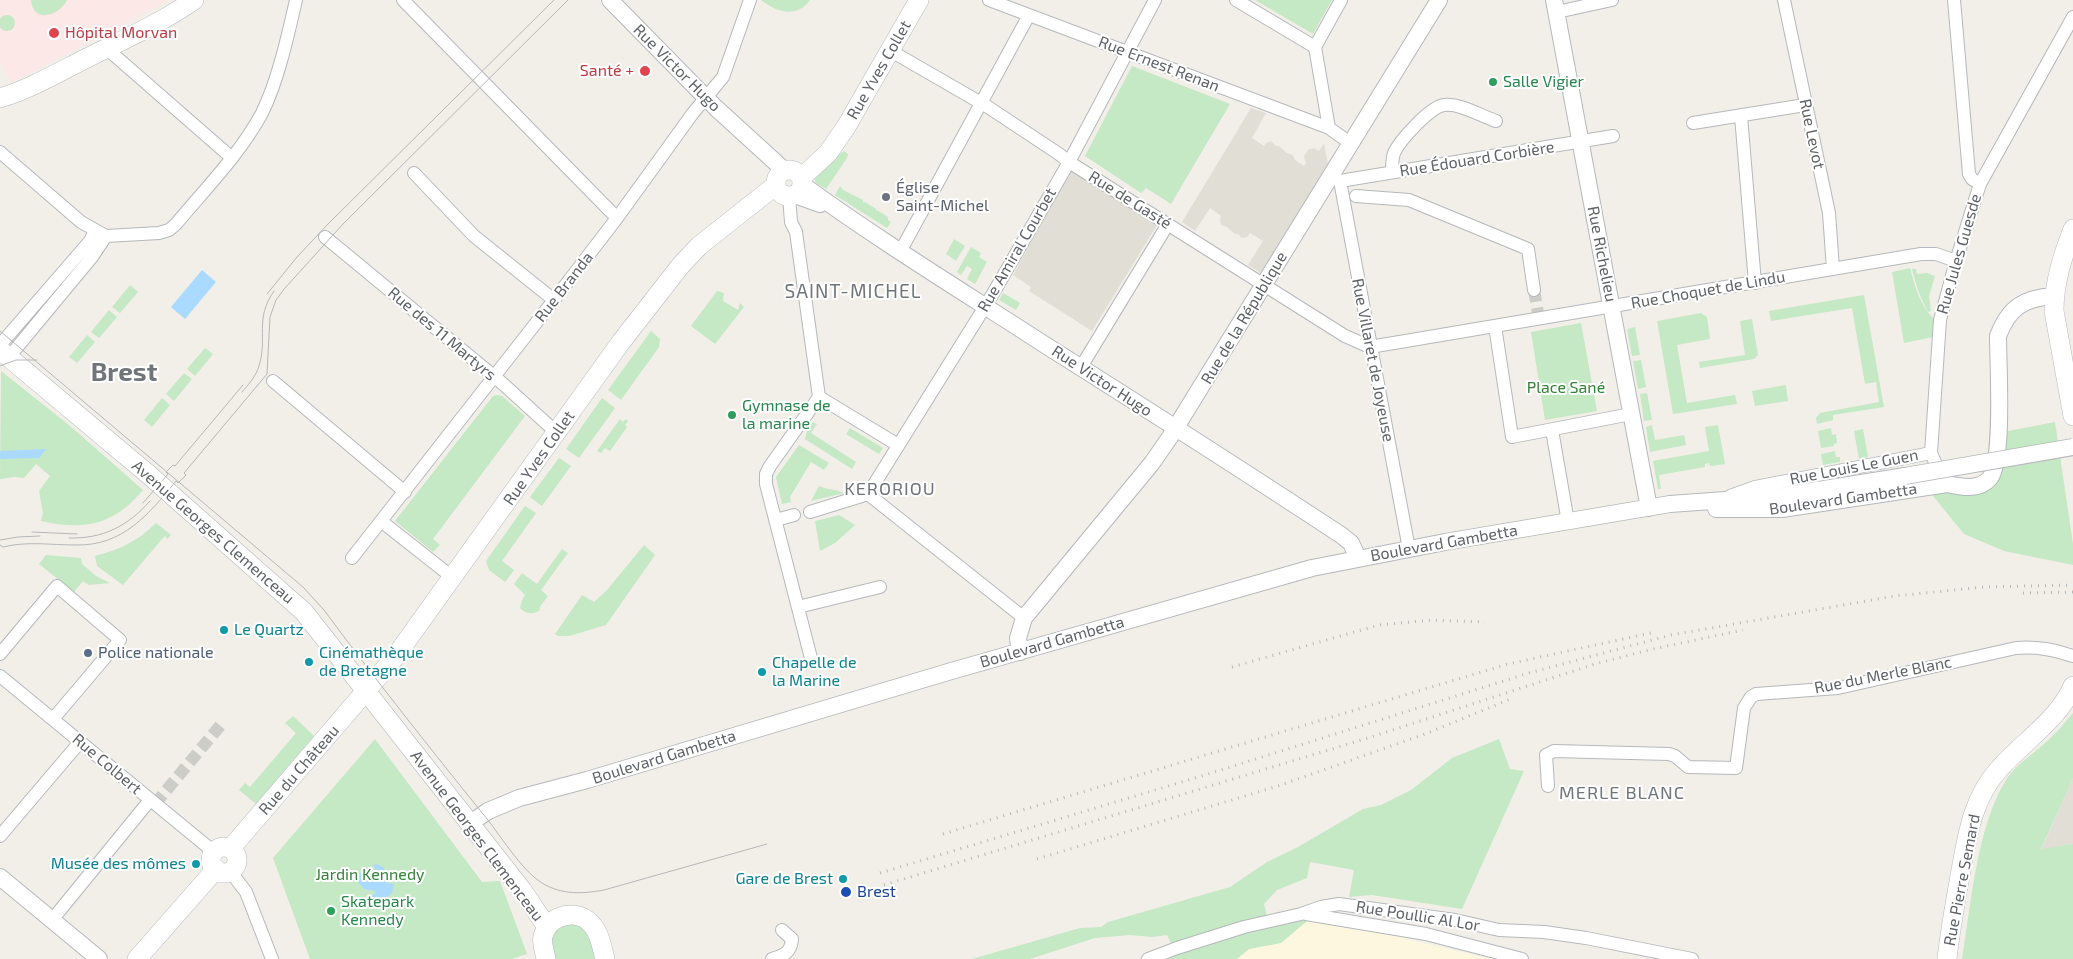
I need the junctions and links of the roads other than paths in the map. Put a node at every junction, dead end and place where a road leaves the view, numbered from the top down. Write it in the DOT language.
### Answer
graph roads {
  1 [pos="194,0"];
  2 [pos="296,0"];
  3 [pos="403,0"];
  4 [pos="610,0"];
  5 [pos="750,0"];
  6 [pos="919,0"];
  7 [pos="989,0"];
  8 [pos="1155,0"];
  9 [pos="1236,0"];
  10 [pos="1342,0"];
  11 [pos="1439,0"];
  12 [pos="1612,0"];
  13 [pos="1784,0"];
  14 [pos="1954,0"];
  15 [pos="1556,6"];
  16 [pos="1029,15"];
  17 [pos="2073,17"];
  18 [pos="1315,47"];
  19 [pos="106,48"];
  20 [pos="891,51"];
  21 [pos="1127,52"];
  22 [pos="0,98"];
  23 [pos="706,98"];
  24 [pos="982,103"];
  25 [pos="1805,105"];
  26 [pos="1741,116"];
  27 [pos="1496,121"];
  28 [pos="1694,123"];
  29 [pos="1329,128"];
  30 [pos="1614,136"];
  31 [pos="1581,142"];
  32 [pos="1350,143"];
  33 [pos="0,152"];
  34 [pos="232,158"];
  35 [pos="1069,162"];
  36 [pos="1392,172"];
  37 [pos="414,174"];
  38 [pos="1336,178"];
  39 [pos="789,183"];
  40 [pos="1980,184"];
  41 [pos="1356,196"];
  42 [pos="617,218"];
  43 [pos="1168,224"];
  44 [pos="2073,228"];
  45 [pos="101,234"];
  46 [pos="326,237"];
  47 [pos="900,252"];
  48 [pos="1956,261"];
  49 [pos="1833,269"];
  50 [pos="1755,282"];
  51 [pos="1264,284"];
  52 [pos="1534,290"];
  53 [pos="2054,296"];
  54 [pos="554,300"];
  55 [pos="985,306"];
  56 [pos="1611,306"];
  57 [pos="1495,326"];
  58 [pos="1370,347"];
  59 [pos="2,353"];
  60 [pos="1081,367"];
  61 [pos="495,377"];
  62 [pos="273,381"];
  63 [pos="819,397"];
  64 [pos="1631,414"];
  65 [pos="2073,416"];
  66 [pos="1176,428"];
  67 [pos="1552,430"];
  68 [pos="557,433"];
  69 [pos="898,445"];
  70 [pos="2073,447"];
  71 [pos="1930,453"];
  72 [pos="1946,484"];
  73 [pos="405,492"];
  74 [pos="868,494"];
  75 [pos="1722,499"];
  76 [pos="1649,508"];
  77 [pos="810,512"];
  78 [pos="794,516"];
  79 [pos="776,520"];
  80 [pos="381,521"];
  81 [pos="1568,522"];
  82 [pos="1409,549"];
  83 [pos="352,558"];
  84 [pos="1358,558"];
  85 [pos="452,578"];
  86 [pos="880,587"];
  87 [pos="798,607"];
  88 [pos="1024,618"];
  89 [pos="0,654"];
  90 [pos="1013,654"];
  91 [pos="2073,656"];
  92 [pos="812,662"];
  93 [pos="2,683"];
  94 [pos="2073,686"];
  95 [pos="365,690"];
  96 [pos="53,719"];
  97 [pos="80,742"];
  98 [pos="1548,786"];
  99 [pos="150,800"];
  100 [pos="469,824"];
  101 [pos="0,836"];
  102 [pos="223,860"];
  103 [pos="0,877"];
  104 [pos="1352,905"];
  105 [pos="1301,914"];
  106 [pos="1341,919"];
  107 [pos="52,920"];
  108 [pos="547,927"];
  109 [pos="782,930"];
  110 [pos="1506,956"];
  111 [pos="99,959"];
  112 [pos="137,959"];
  113 [pos="272,959"];
  114 [pos="546,959"];
  115 [pos="605,959"];
  116 [pos="772,959"];
  117 [pos="1148,959"];
  118 [pos="1522,959"];
  119 [pos="1692,959"];
  120 [pos="1947,959"];
  1 -- 19 [label="main road"];
  2 -- 34 [label="street"];
  3 -- 42 [label="street"];
  4 -- 23 [label="street, Rue Victor Hugo"];
  5 -- 23 [label="street, Rue Branda"];
  6 -- 20 [label="main road, Rue Yves Collet"];
  7 -- 16 [label="street, Rue Ernest Renan"];
  8 -- 21 [label="street, Rue Amiral Courbet"];
  9 -- 18 [label="street"];
  10 -- 18 [label="street"];
  11 -- 32 [label="street, Rue de la République"];
  12 -- 15 [label="street"];
  13 -- 25 [label="street, Rue Levot"];
  14 -- 40 [label="street, Rue Jules Guesde"];
  15 -- 31 [label="street, Rue Richelieu"];
  16 -- 21 [label="street, Rue Ernest Renan"];
  16 -- 24 [label="street"];
  17 -- 40 [label="street"];
  18 -- 29 [label="street"];
  19 -- 22 [label="main road"];
  19 -- 34 [label="street"];
  20 -- 24 [label="street, Rue de Gasté"];
  20 -- 39 [label="main road, Rue Yves Collet"];
  21 -- 29 [label="street, Rue Ernest Renan"];
  21 -- 35 [label="street, Rue Amiral Courbet"];
  23 -- 39 [label="street, Rue Victor Hugo"];
  23 -- 42 [label="street, Rue Branda"];
  24 -- 35 [label="street, Rue de Gasté"];
  24 -- 47 [label="street"];
  25 -- 26 [label="street"];
  25 -- 49 [label="street, Rue Levot"];
  26 -- 28 [label="street"];
  26 -- 50 [label="street"];
  27 -- 36 [label="street"];
  29 -- 32 [label="street"];
  30 -- 31 [label="street, Rue Édouard Corbière"];
  31 -- 36 [label="street, Rue Édouard Corbière"];
  31 -- 56 [label="street, Rue Richelieu"];
  32 -- 38 [label="street, Rue de la République"];
  33 -- 45 [label="street"];
  34 -- 45 [label="street"];
  35 -- 43 [label="street, Rue de Gasté"];
  35 -- 55 [label="street, Rue Amiral Courbet"];
  36 -- 38 [label="street, Rue Édouard Corbière"];
  37 -- 54 [label="street"];
  38 -- 51 [label="street, Rue de la République"];
  38 -- 58 [label="street, Rue Villaret de Joyeuse"];
  39 -- 47 [label="street, Rue Victor Hugo"];
  39 -- 63 [label="street"];
  39 -- 68 [label="main road, Rue Yves Collet"];
  40 -- 48 [label="street, Rue Jules Guesde"];
  41 -- 52 [label="street"];
  42 -- 54 [label="street, Rue Branda"];
  43 -- 51 [label="street, Rue de Gasté"];
  43 -- 60 [label="street"];
  44 -- 53 [label="main road"];
  45 -- 59 [label="street"];
  46 -- 61 [label="street, Rue des 11 Martyrs"];
  47 -- 55 [label="street, Rue Victor Hugo"];
  48 -- 49 [label="street, Rue Choquet de Lindu"];
  48 -- 71 [label="street, Rue Jules Guesde"];
  49 -- 50 [label="street, Rue Choquet de Lindu"];
  50 -- 56 [label="street, Rue Choquet de Lindu"];
  51 -- 58 [label="street, Rue de Gasté"];
  51 -- 66 [label="street, Rue de la République"];
  53 -- 65 [label="main road"];
  53 -- 72 [label="street"];
  54 -- 61 [label="street, Rue Branda"];
  55 -- 60 [label="street, Rue Victor Hugo"];
  55 -- 69 [label="street, Rue Amiral Courbet"];
  56 -- 57 [label="street, Rue Choquet de Lindu"];
  56 -- 64 [label="street, Rue Richelieu"];
  57 -- 58 [label="street, Rue Choquet de Lindu"];
  57 -- 67 [label="street"];
  58 -- 82 [label="street, Rue Villaret de Joyeuse"];
  59 -- 95 [label="main road, Avenue Georges Clemenceau"];
  60 -- 66 [label="street, Rue Victor Hugo"];
  61 -- 68 [label="street, Rue des 11 Martyrs"];
  61 -- 73 [label="street, Rue Branda"];
  62 -- 73 [label="street"];
  63 -- 69 [label="street"];
  63 -- 79 [label="street"];
  64 -- 67 [label="street"];
  64 -- 76 [label="street, Rue Richelieu"];
  66 -- 84 [label="street, Rue Victor Hugo"];
  66 -- 88 [label="street, Rue de la République"];
  67 -- 81 [label="street"];
  68 -- 85 [label="main road, Rue Yves Collet"];
  69 -- 74 [label="street, Rue Amiral Courbet"];
  70 -- 75 [label="street, Boulevard Gambetta, bridge"];
  71 -- 72 [label="street, Rue Louis Le Guen"];
  71 -- 75 [label="street, Rue Louis Le Guen"];
  72 -- 76 [label="street, Boulevard Gambetta"];
  73 -- 80 [label="street, Rue Branda"];
  74 -- 77 [label="street"];
  74 -- 88 [label="street"];
  75 -- 76 [label="street, Boulevard Gambetta"];
  76 -- 81 [label="street, Boulevard Gambetta"];
  78 -- 79 [label="street"];
  79 -- 87 [label="street"];
  80 -- 83 [label="street, Rue Branda"];
  80 -- 85 [label="street"];
  81 -- 82 [label="street, Boulevard Gambetta"];
  82 -- 84 [label="street, Boulevard Gambetta"];
  84 -- 90 [label="street, Boulevard Gambetta"];
  85 -- 95 [label="main road, Rue Yves Collet"];
  86 -- 87 [label="street"];
  87 -- 92 [label="street"];
  88 -- 90 [label="street, Rue de la République"];
  89 -- 96 [label="street"];
  90 -- 100 [label="street, Boulevard Gambetta"];
  91 -- 98 [label="street, Rue du Merle Blanc"];
  93 -- 96 [label="street, Rue Colbert"];
  94 -- 120 [label="main road, Rue Pierre Semard"];
  95 -- 100 [label="main road, Avenue Georges Clemenceau"];
  95 -- 102 [label="main road, Rue du Château"];
  96 -- 97 [label="street, Rue Colbert"];
  97 -- 99 [label="street, Rue Colbert"];
  97 -- 101 [label="street"];
  99 -- 102 [label="street, Rue Colbert"];
  99 -- 107 [label="street"];
  100 -- 108 [label="main road, Avenue Georges Clemenceau"];
  102 -- 112 [label="main road, Rue du Château"];
  102 -- 113 [label="street, Rue Colbert"];
  103 -- 107 [label="street"];
  104 -- 105 [label="street, Rue Poullic Al Lor"];
  104 -- 106 [label="street"];
  104 -- 119 [label="street, Rue Poullic Al Lor"];
  105 -- 106 [label="street"];
  105 -- 117 [label="street, Rue Poullic Al Lor"];
  106 -- 110 [label="street"];
  107 -- 111 [label="street"];
  108 -- 114 [label="main road"];
  108 -- 115 [label="main road"];
  109 -- 116 [label="street"];
  110 -- 118 [label="street"];
}
